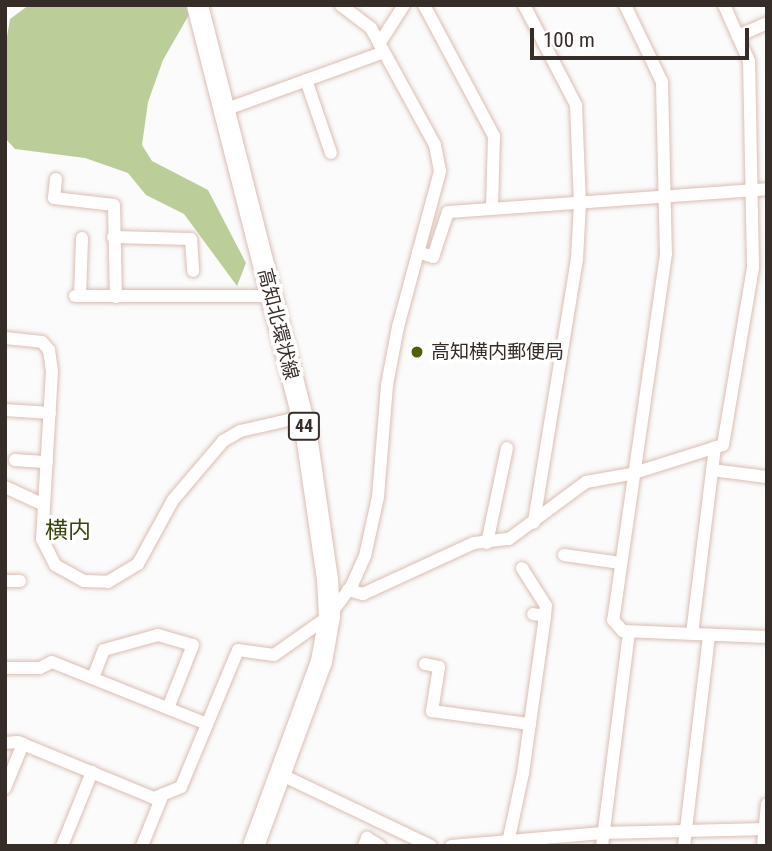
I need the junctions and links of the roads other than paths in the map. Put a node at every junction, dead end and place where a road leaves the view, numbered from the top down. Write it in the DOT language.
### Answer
graph roads {
  1 [pos="197,5"];
  2 [pos="341,5"];
  3 [pos="404,5"];
  4 [pos="424,5"];
  5 [pos="524,5"];
  6 [pos="625,5"];
  7 [pos="724,5"];
  8 [pos="767,23"];
  9 [pos="738,36"];
  10 [pos="382,48"];
  11 [pos="306,80"];
  12 [pos="224,110"];
  13 [pos="331,153"];
  14 [pos="56,179"];
  15 [pos="767,189"];
  16 [pos="752,190"];
  17 [pos="665,197"];
  18 [pos="580,203"];
  19 [pos="492,209"];
  20 [pos="113,237"];
  21 [pos="82,238"];
  22 [pos="418,252"];
  23 [pos="193,271"];
  24 [pos="271,296"];
  25 [pos="116,297"];
  26 [pos="5,338"];
  27 [pos="5,410"];
  28 [pos="50,413"];
  29 [pos="302,417"];
  30 [pos="715,447"];
  31 [pos="507,448"];
  32 [pos="15,460"];
  33 [pos="47,462"];
  34 [pos="712,470"];
  35 [pos="631,474"];
  36 [pos="767,477"];
  37 [pos="5,487"];
  38 [pos="44,505"];
  39 [pos="534,523"];
  40 [pos="487,543"];
  41 [pos="564,555"];
  42 [pos="620,563"];
  43 [pos="522,568"];
  44 [pos="5,581"];
  45 [pos="20,581"];
  46 [pos="348,590"];
  47 [pos="328,616"];
  48 [pos="629,632"];
  49 [pos="692,634"];
  50 [pos="709,635"];
  51 [pos="767,637"];
  52 [pos="425,664"];
  53 [pos="5,668"];
  54 [pos="93,678"];
  55 [pos="168,708"];
  56 [pos="207,724"];
  57 [pos="530,724"];
  58 [pos="5,743"];
  59 [pos="23,744"];
  60 [pos="92,772"];
  61 [pos="282,775"];
  62 [pos="5,788"];
  63 [pos="163,794"];
  64 [pos="767,804"];
  65 [pos="765,829"];
  66 [pos="684,831"];
  67 [pos="509,838"];
  68 [pos="602,839"];
  69 [pos="62,846"];
  70 [pos="142,846"];
  71 [pos="253,846"];
  72 [pos="364,846"];
  73 [pos="380,846"];
  74 [pos="431,846"];
  75 [pos="451,846"];
  76 [pos="684,846"];
  77 [pos="763,846"];
  1 -- 12 [label="main road, 高知北環状線 / 44"];
  2 -- 10 [label="street"];
  3 -- 10 [label="street"];
  4 -- 19 [label="street"];
  5 -- 18 [label="street"];
  6 -- 17 [label="street"];
  7 -- 9 [label="street"];
  8 -- 9 [label="street"];
  9 -- 16 [label="street"];
  10 -- 11 [label="street"];
  10 -- 22 [label="street"];
  11 -- 12 [label="street"];
  11 -- 13 [label="street"];
  12 -- 24 [label="main road, 高知北環状線 / 44"];
  14 -- 20 [label="street"];
  15 -- 16 [label="street"];
  16 -- 17 [label="street"];
  16 -- 30 [label="street"];
  17 -- 18 [label="street"];
  17 -- 35 [label="street"];
  18 -- 19 [label="street"];
  18 -- 39 [label="street"];
  19 -- 22 [label="street"];
  20 -- 23 [label="street"];
  20 -- 25 [label="street"];
  21 -- 25 [label="street"];
  22 -- 46 [label="street"];
  24 -- 25 [label="street"];
  24 -- 29 [label="main road, 高知北環状線 / 44"];
  26 -- 28 [label="street"];
  27 -- 28 [label="street"];
  28 -- 33 [label="street"];
  29 -- 38 [label="street"];
  29 -- 47 [label="main road, 高知北環状線 / 44"];
  30 -- 34 [label="street"];
  30 -- 35 [label="street"];
  31 -- 40 [label="street"];
  32 -- 33 [label="street"];
  33 -- 38 [label="street"];
  34 -- 36 [label="street"];
  34 -- 49 [label="street"];
  35 -- 39 [label="street"];
  35 -- 42 [label="street"];
  37 -- 38 [label="street"];
  39 -- 40 [label="street"];
  40 -- 46 [label="street"];
  41 -- 42 [label="street"];
  42 -- 48 [label="street"];
  43 -- 57 [label="street"];
  44 -- 45 [label="street"];
  46 -- 47 [label="street"];
  47 -- 56 [label="street"];
  47 -- 61 [label="main road, 高知北環状線 / 44"];
  48 -- 49 [label="street"];
  48 -- 68 [label="street"];
  49 -- 50 [label="street"];
  50 -- 51 [label="street"];
  50 -- 66 [label="street"];
  52 -- 57 [label="street"];
  53 -- 54 [label="street"];
  54 -- 55 [label="street"];
  54 -- 55 [label="street"];
  55 -- 56 [label="street"];
  56 -- 63 [label="street"];
  57 -- 67 [label="street"];
  58 -- 59 [label="street"];
  59 -- 60 [label="street"];
  59 -- 62 [label="street"];
  60 -- 63 [label="street"];
  60 -- 69 [label="street"];
  61 -- 71 [label="main road, 高知北環状線 / 44"];
  61 -- 74 [label="street"];
  63 -- 70 [label="street"];
  64 -- 65 [label="street"];
  65 -- 66 [label="street"];
  65 -- 77 [label="street"];
  66 -- 68 [label="street"];
  66 -- 76 [label="street"];
  67 -- 68 [label="street"];
  67 -- 75 [label="street"];
  72 -- 73 [label="street"];
}
